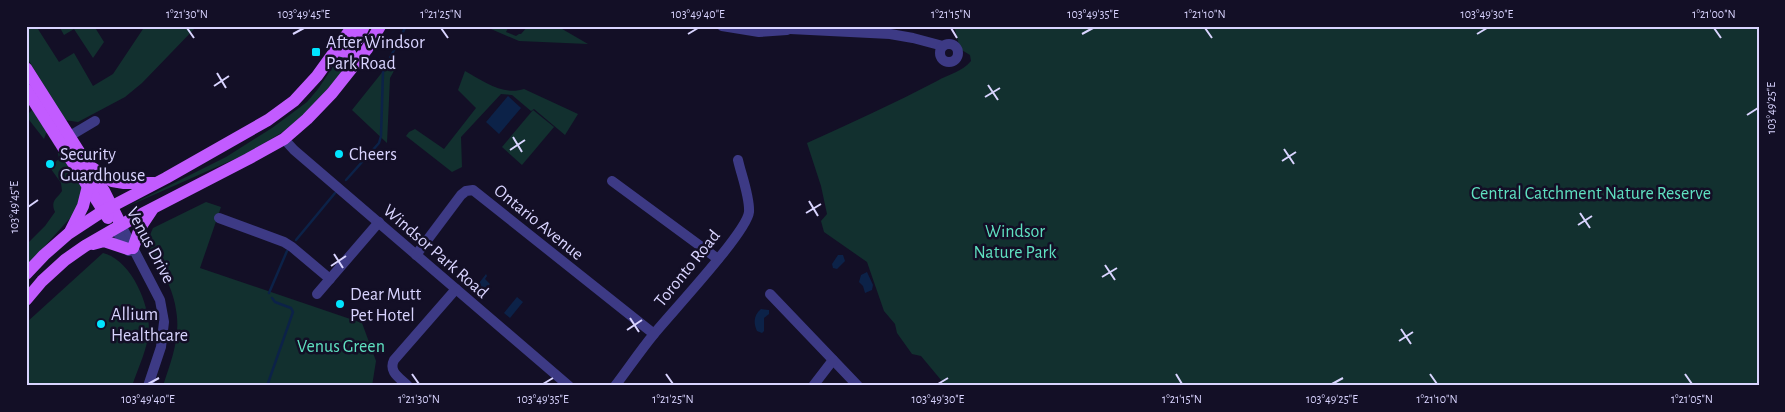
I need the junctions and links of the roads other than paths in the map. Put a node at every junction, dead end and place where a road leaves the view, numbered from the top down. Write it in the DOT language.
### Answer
graph roads {
  1 [pos="353,26"];
  2 [pos="364,26"];
  3 [pos="380,26"];
  4 [pos="722,26"];
  5 [pos="779,26"];
  6 [pos="790,29"];
  7 [pos="861,30"];
  8 [pos="340,45"];
  9 [pos="943,46"];
  10 [pos="356,65"];
  11 [pos="26,68"];
  12 [pos="26,89"];
  13 [pos="95,121"];
  14 [pos="64,139"];
  15 [pos="284,139"];
  16 [pos="738,160"];
  17 [pos="88,164"];
  18 [pos="612,181"];
  19 [pos="156,183"];
  20 [pos="88,186"];
  21 [pos="154,208"];
  22 [pos="107,209"];
  23 [pos="219,218"];
  24 [pos="379,222"];
  25 [pos="118,227"];
  26 [pos="68,234"];
  27 [pos="86,246"];
  28 [pos="130,248"];
  29 [pos="416,255"];
  30 [pos="718,259"];
  31 [pos="26,274"];
  32 [pos="330,280"];
  33 [pos="456,289"];
  34 [pos="317,294"];
  35 [pos="770,294"];
  36 [pos="26,300"];
  37 [pos="157,301"];
  38 [pos="654,334"];
  39 [pos="833,360"];
  40 [pos="140,386"];
  41 [pos="148,386"];
  42 [pos="408,386"];
  43 [pos="569,386"];
  44 [pos="615,386"];
  45 [pos="813,386"];
  46 [pos="858,386"];
  1 -- 8 [label="main road"];
  2 -- 8 [label="main road"];
  3 -- 10 [label="main road"];
  4 -- 6 [label="street"];
  5 -- 6 [label="street"];
  6 -- 7 [label="street"];
  7 -- 9 [label="street"];
  8 -- 10 [label="main road"];
  8 -- 19 [label="main road"];
  10 -- 15 [label="main road"];
  11 -- 14 [label="main road"];
  12 -- 14 [label="main road"];
  13 -- 14 [label="street"];
  14 -- 17 [label="main road"];
  14 -- 20 [label="main road"];
  15 -- 21 [label="main road"];
  15 -- 24 [label="street, Windsor Park Road"];
  16 -- 30 [label="street, Toronto Road"];
  17 -- 19 [label="main road"];
  17 -- 22 [label="main road"];
  18 -- 30 [label="street"];
  19 -- 22 [label="main road"];
  20 -- 22 [label="main road"];
  20 -- 26 [label="main road"];
  21 -- 25 [label="main road"];
  21 -- 28 [label="main road"];
  22 -- 25 [label="main road, Venus Drive"];
  22 -- 26 [label="main road"];
  23 -- 32 [label="street"];
  24 -- 29 [label="street, Windsor Park Road"];
  24 -- 32 [label="street"];
  25 -- 27 [label="main road"];
  25 -- 28 [label="street, Venus Drive"];
  26 -- 31 [label="main road"];
  27 -- 28 [label="main road"];
  27 -- 36 [label="main road"];
  28 -- 37 [label="street, Venus Drive"];
  29 -- 33 [label="street, Windsor Park Road"];
  29 -- 38 [label="street, Ontario Avenue"];
  30 -- 38 [label="street, Toronto Road"];
  32 -- 34 [label="street"];
  33 -- 42 [label="street"];
  33 -- 43 [label="street, Windsor Park Road"];
  35 -- 39 [label="street"];
  37 -- 40 [label="street, Venus Drive"];
  37 -- 41 [label="street, Venus Drive"];
  38 -- 44 [label="street, Toronto Road"];
  39 -- 45 [label="street"];
  39 -- 46 [label="street"];
}
